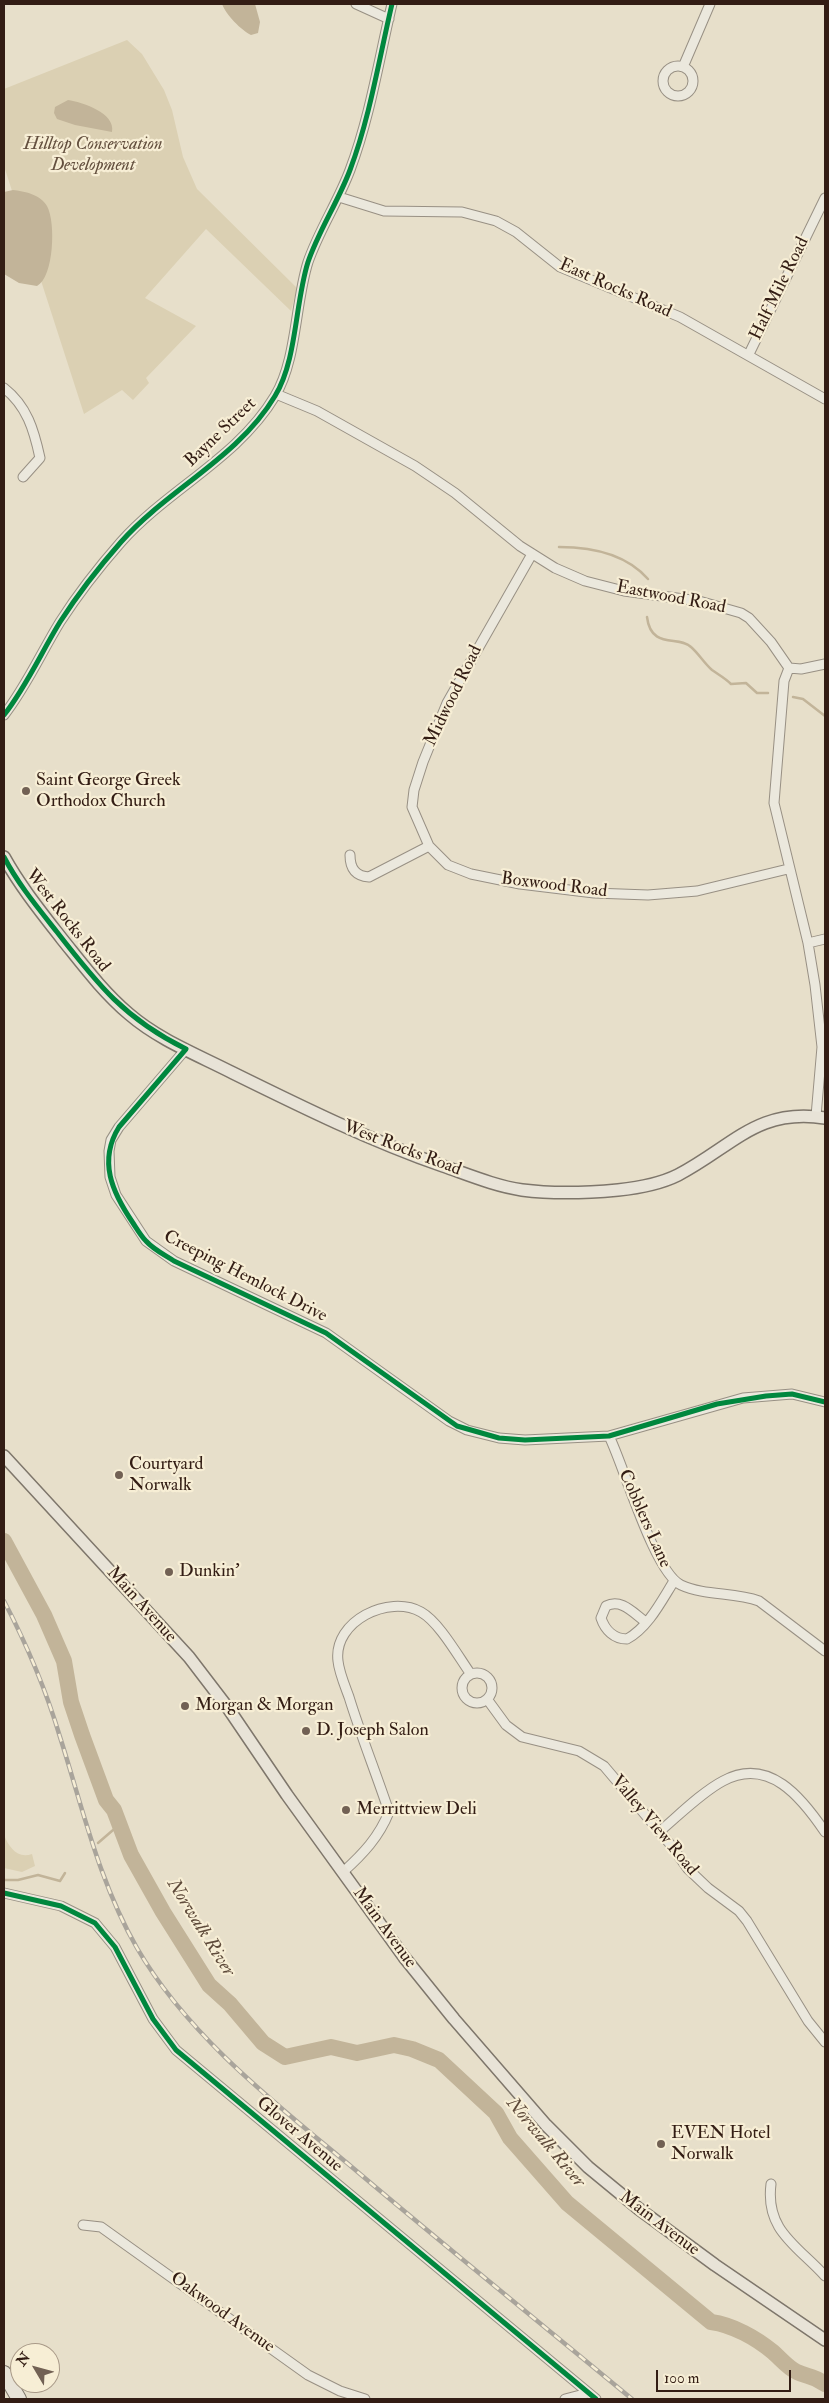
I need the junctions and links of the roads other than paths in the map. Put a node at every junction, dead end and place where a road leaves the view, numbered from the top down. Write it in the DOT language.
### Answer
graph roads {
  1 [pos="356,4"];
  2 [pos="392,4"];
  3 [pos="710,4"];
  4 [pos="388,19"];
  5 [pos="683,67"];
  6 [pos="339,197"];
  7 [pos="825,198"];
  8 [pos="749,354"];
  9 [pos="4,388"];
  10 [pos="276,394"];
  11 [pos="825,399"];
  12 [pos="23,477"];
  13 [pos="532,554"];
  14 [pos="825,664"];
  15 [pos="788,668"];
  16 [pos="4,715"];
  17 [pos="429,846"];
  18 [pos="350,855"];
  19 [pos="4,857"];
  20 [pos="788,869"];
  21 [pos="825,939"];
  22 [pos="808,943"];
  23 [pos="186,1049"];
  24 [pos="821,1117"];
  25 [pos="825,1402"];
  26 [pos="609,1436"];
  27 [pos="4,1456"];
  28 [pos="674,1581"];
  29 [pos="646,1622"];
  30 [pos="825,1651"];
  31 [pos="470,1674"];
  32 [pos="485,1700"];
  33 [pos="660,1832"];
  34 [pos="825,1832"];
  35 [pos="343,1872"];
  36 [pos="4,1893"];
  37 [pos="825,2042"];
  38 [pos="772,2184"];
  39 [pos="83,2226"];
  40 [pos="825,2276"];
  41 [pos="825,2340"];
  42 [pos="4,2373"];
  43 [pos="588,2393"];
  44 [pos="19,2399"];
  45 [pos="364,2399"];
  46 [pos="566,2399"];
  47 [pos="596,2399"];
  1 -- 4 [label="street"];
  2 -- 4 [label="street, Bayne Street"];
  3 -- 5 [label="street"];
  4 -- 6 [label="street, Bayne Street"];
  6 -- 8 [label="street, East Rocks Road"];
  6 -- 10 [label="street, Bayne Street"];
  7 -- 8 [label="street, Half Mile Road"];
  8 -- 11 [label="street, East Rocks Road"];
  9 -- 12 [label="street"];
  10 -- 13 [label="street, Eastwood Road"];
  10 -- 16 [label="street, Bayne Street"];
  13 -- 15 [label="street, Eastwood Road"];
  13 -- 17 [label="street, Midwood Road"];
  14 -- 15 [label="street"];
  15 -- 20 [label="street"];
  17 -- 18 [label="street"];
  17 -- 20 [label="street, Boxwood Road"];
  19 -- 23 [label="main road, West Rocks Road"];
  20 -- 22 [label="street"];
  21 -- 22 [label="street"];
  22 -- 24 [label="street"];
  23 -- 24 [label="main road, West Rocks Road"];
  23 -- 26 [label="street, Creeping Hemlock Drive"];
  25 -- 26 [label="street, Creeping Hemlock Drive"];
  26 -- 28 [label="street, Cobblers Lane"];
  27 -- 35 [label="main road, Main Avenue"];
  28 -- 29 [label="street"];
  28 -- 30 [label="street, Cobblers Lane"];
  29 -- 29 [label="street"];
  31 -- 32 [label="street"];
  31 -- 32 [label="street"];
  31 -- 35 [label="street"];
  32 -- 33 [label="street, Valley View Road"];
  33 -- 34 [label="street"];
  33 -- 37 [label="street, Valley View Road"];
  35 -- 41 [label="main road, Main Avenue"];
  36 -- 43 [label="street, Glover Avenue"];
  38 -- 40 [label="street"];
  39 -- 45 [label="street, Oakwood Avenue"];
  42 -- 44 [label="highway"];
  43 -- 46 [label="street"];
  43 -- 47 [label="street, Glover Avenue"];
}
